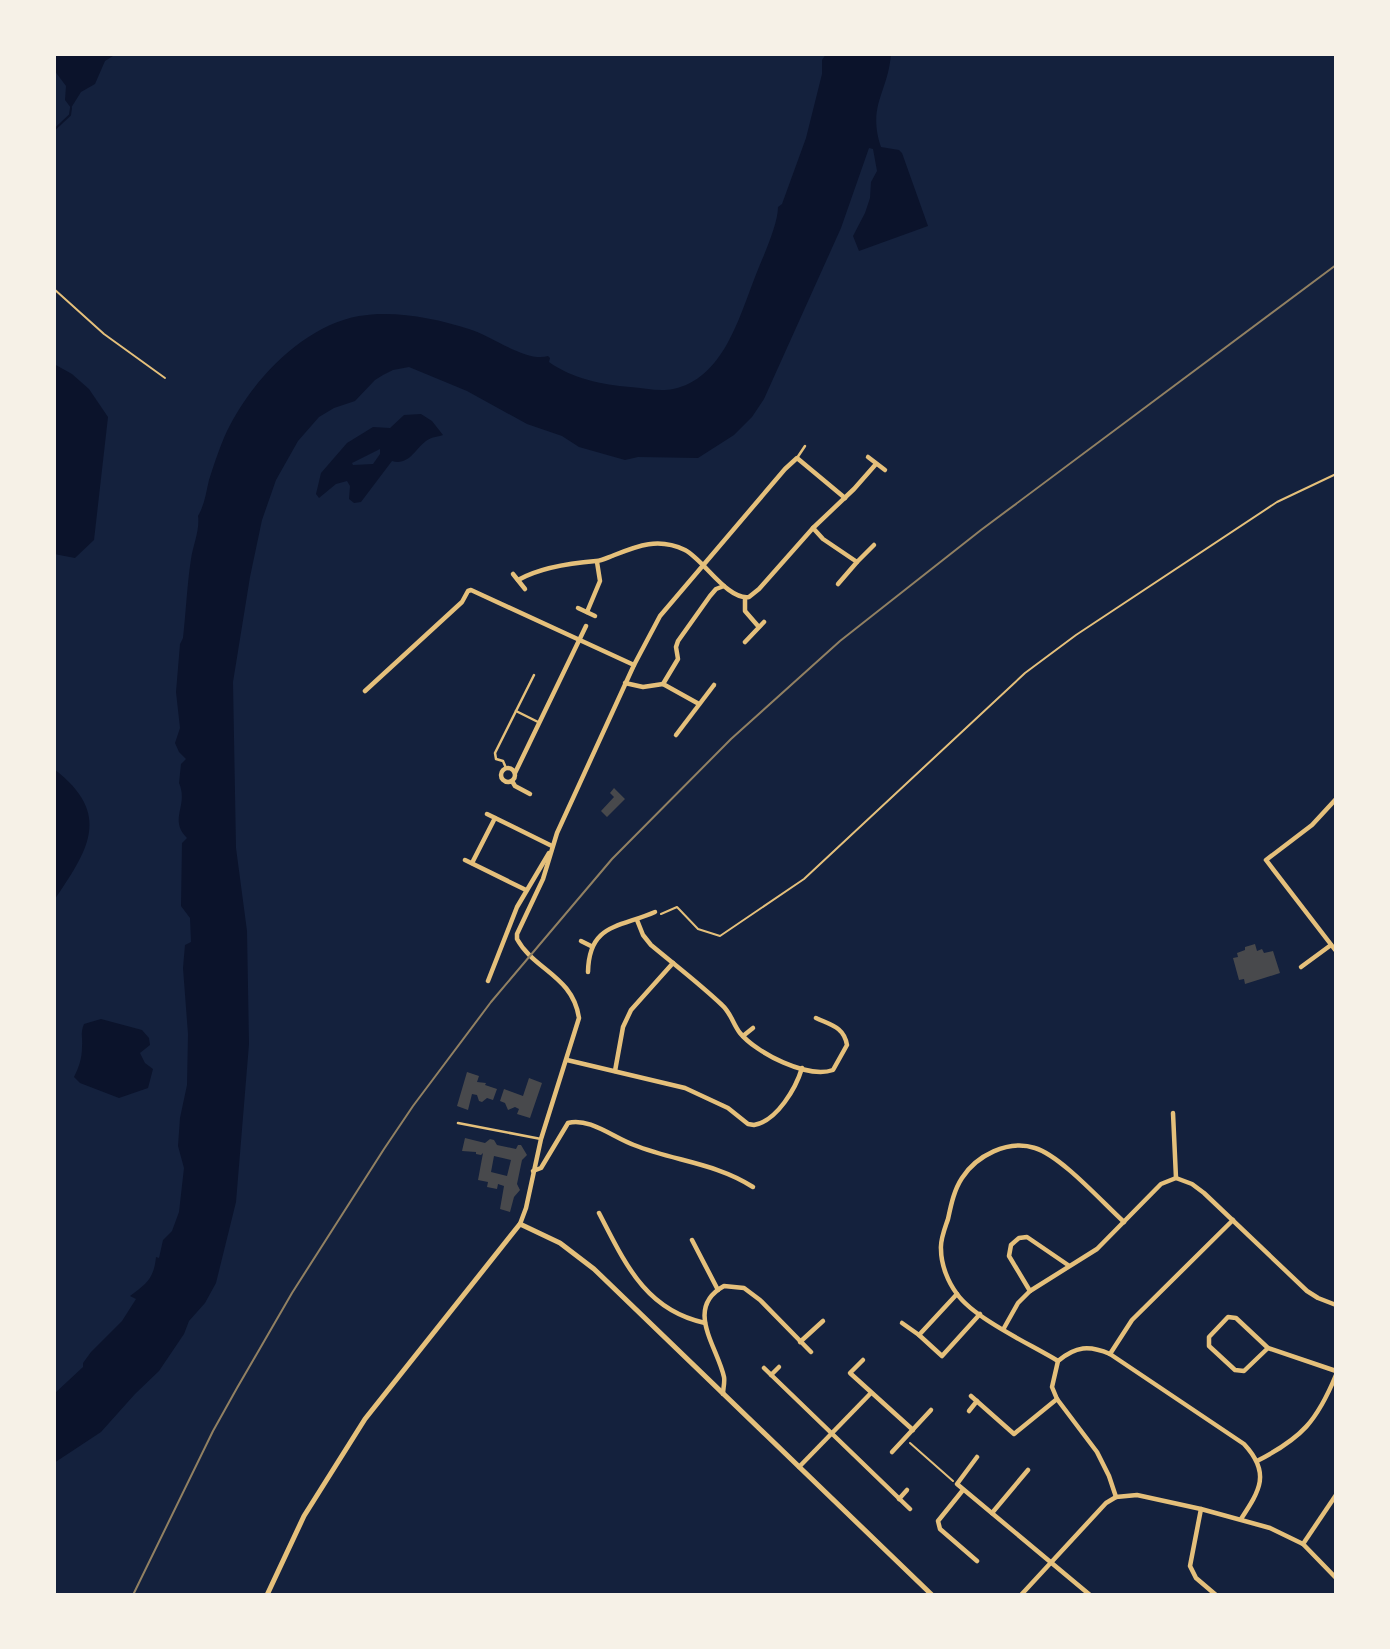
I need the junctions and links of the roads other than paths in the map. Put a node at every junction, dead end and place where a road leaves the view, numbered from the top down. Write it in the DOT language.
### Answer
graph roads {
  1 [pos="805,446"];
  2 [pos="867,457"];
  3 [pos="797,458"];
  4 [pos="876,464"];
  5 [pos="886,470"];
  6 [pos="845,498"];
  7 [pos="813,528"];
  8 [pos="874,545"];
  9 [pos="597,562"];
  10 [pos="857,562"];
  11 [pos="703,564"];
  12 [pos="513,574"];
  13 [pos="518,580"];
  14 [pos="838,584"];
  15 [pos="724,586"];
  16 [pos="525,589"];
  17 [pos="745,598"];
  18 [pos="578,608"];
  19 [pos="587,612"];
  20 [pos="595,616"];
  21 [pos="764,622"];
  22 [pos="586,626"];
  23 [pos="758,626"];
  24 [pos="580,638"];
  25 [pos="745,642"];
  26 [pos="634,665"];
  27 [pos="534,675"];
  28 [pos="625,683"];
  29 [pos="663,684"];
  30 [pos="715,685"];
  31 [pos="365,691"];
  32 [pos="699,704"];
  33 [pos="516,711"];
  34 [pos="541,723"];
  35 [pos="676,735"];
  36 [pos="506,768"];
  37 [pos="515,773"];
  38 [pos="512,781"];
  39 [pos="530,794"];
  40 [pos="1336,799"];
  41 [pos="1331,806"];
  42 [pos="1336,813"];
  43 [pos="487,814"];
  44 [pos="495,818"];
  45 [pos="551,848"];
  46 [pos="465,860"];
  47 [pos="472,863"];
  48 [pos="526,890"];
  49 [pos="655,912"];
  50 [pos="637,920"];
  51 [pos="581,941"];
  52 [pos="1331,945"];
  53 [pos="591,946"];
  54 [pos="1336,951"];
  55 [pos="673,963"];
  56 [pos="1301,967"];
  57 [pos="589,972"];
  58 [pos="488,981"];
  59 [pos="816,1018"];
  60 [pos="753,1028"];
  61 [pos="743,1036"];
  62 [pos="567,1060"];
  63 [pos="802,1068"];
  64 [pos="615,1071"];
  65 [pos="1173,1113"];
  66 [pos="458,1123"];
  67 [pos="541,1139"];
  68 [pos="532,1172"];
  69 [pos="1176,1178"];
  70 [pos="753,1187"];
  71 [pos="599,1213"];
  72 [pos="1233,1220"];
  73 [pos="1124,1222"];
  74 [pos="520,1224"];
  75 [pos="692,1240"];
  76 [pos="1068,1265"];
  77 [pos="718,1290"];
  78 [pos="1030,1291"];
  79 [pos="957,1294"];
  80 [pos="1336,1305"];
  81 [pos="980,1314"];
  82 [pos="823,1321"];
  83 [pos="902,1322"];
  84 [pos="705,1323"];
  85 [pos="1004,1328"];
  86 [pos="919,1335"];
  87 [pos="800,1342"];
  88 [pos="1268,1348"];
  89 [pos="811,1352"];
  90 [pos="1110,1354"];
  91 [pos="863,1360"];
  92 [pos="1058,1361"];
  93 [pos="779,1367"];
  94 [pos="764,1368"];
  95 [pos="1336,1373"];
  96 [pos="771,1375"];
  97 [pos="870,1394"];
  98 [pos="723,1395"];
  99 [pos="971,1396"];
  100 [pos="1057,1399"];
  101 [pos="977,1401"];
  102 [pos="932,1410"];
  103 [pos="969,1410"];
  104 [pos="913,1430"];
  105 [pos="831,1433"];
  106 [pos="892,1452"];
  107 [pos="977,1457"];
  108 [pos="1257,1461"];
  109 [pos="798,1468"];
  110 [pos="1028,1470"];
  111 [pos="907,1490"];
  112 [pos="963,1490"];
  113 [pos="1336,1495"];
  114 [pos="1116,1497"];
  115 [pos="899,1499"];
  116 [pos="910,1509"];
  117 [pos="1201,1509"];
  118 [pos="992,1513"];
  119 [pos="1241,1519"];
  120 [pos="1303,1544"];
  121 [pos="977,1561"];
  122 [pos="1051,1562"];
  123 [pos="1336,1578"];
  124 [pos="267,1595"];
  125 [pos="932,1595"];
  126 [pos="1021,1595"];
  127 [pos="1090,1595"];
  128 [pos="1216,1595"];
  1 -- 3 [label="lane"];
  2 -- 4 [label="street"];
  3 -- 6 [label="street"];
  3 -- 11 [label="street"];
  4 -- 5 [label="street"];
  4 -- 6 [label="street"];
  6 -- 7 [label="street"];
  7 -- 10 [label="street"];
  7 -- 17 [label="street"];
  8 -- 10 [label="street"];
  9 -- 11 [label="street"];
  9 -- 13 [label="street"];
  9 -- 19 [label="street"];
  10 -- 14 [label="street"];
  11 -- 15 [label="street"];
  11 -- 26 [label="street"];
  12 -- 13 [label="street"];
  13 -- 16 [label="street"];
  15 -- 17 [label="street"];
  15 -- 29 [label="street"];
  17 -- 23 [label="street"];
  18 -- 19 [label="street"];
  19 -- 20 [label="street"];
  21 -- 23 [label="street"];
  22 -- 24 [label="street"];
  23 -- 25 [label="street"];
  24 -- 26 [label="street"];
  24 -- 31 [label="street"];
  24 -- 34 [label="street"];
  26 -- 28 [label="street"];
  27 -- 33 [label="lane"];
  28 -- 29 [label="street"];
  28 -- 45 [label="street"];
  29 -- 32 [label="street"];
  30 -- 32 [label="street"];
  32 -- 35 [label="street"];
  33 -- 34 [label="lane"];
  33 -- 36 [label="lane"];
  34 -- 37 [label="street"];
  36 -- 37 [label="street"];
  36 -- 38 [label="street"];
  37 -- 38 [label="street"];
  38 -- 39 [label="street"];
  40 -- 41 [label="street"];
  41 -- 42 [label="street"];
  41 -- 52 [label="street"];
  43 -- 44 [label="street"];
  44 -- 45 [label="street"];
  44 -- 47 [label="street"];
  45 -- 48 [label="street"];
  45 -- 62 [label="street"];
  46 -- 47 [label="street"];
  47 -- 48 [label="street"];
  48 -- 58 [label="street"];
  49 -- 50 [label="street"];
  50 -- 53 [label="street"];
  50 -- 55 [label="street"];
  51 -- 53 [label="street"];
  52 -- 54 [label="street"];
  52 -- 56 [label="street"];
  53 -- 57 [label="street"];
  55 -- 61 [label="street"];
  55 -- 64 [label="street"];
  59 -- 63 [label="street"];
  60 -- 61 [label="street"];
  61 -- 63 [label="street"];
  62 -- 64 [label="street"];
  62 -- 67 [label="street"];
  63 -- 64 [label="street"];
  65 -- 69 [label="street"];
  66 -- 67 [label="lane"];
  67 -- 68 [label="street"];
  68 -- 70 [label="street"];
  68 -- 74 [label="street"];
  69 -- 72 [label="street"];
  69 -- 73 [label="street"];
  71 -- 84 [label="street"];
  72 -- 80 [label="street"];
  72 -- 90 [label="street"];
  73 -- 76 [label="street"];
  73 -- 79 [label="street"];
  74 -- 98 [label="street"];
  74 -- 124 [label="street"];
  75 -- 77 [label="street"];
  76 -- 78 [label="street"];
  76 -- 78 [label="street"];
  77 -- 84 [label="street"];
  77 -- 87 [label="street"];
  78 -- 85 [label="street"];
  79 -- 81 [label="street"];
  79 -- 86 [label="street"];
  81 -- 85 [label="street"];
  81 -- 86 [label="street"];
  82 -- 87 [label="street"];
  83 -- 86 [label="street"];
  84 -- 98 [label="street"];
  85 -- 92 [label="street"];
  87 -- 89 [label="street"];
  88 -- 88 [label="street"];
  88 -- 95 [label="street"];
  90 -- 92 [label="street"];
  90 -- 108 [label="street"];
  91 -- 97 [label="street"];
  92 -- 100 [label="street"];
  93 -- 96 [label="street"];
  94 -- 96 [label="street"];
  95 -- 108 [label="street"];
  96 -- 105 [label="street"];
  97 -- 104 [label="street"];
  97 -- 105 [label="street"];
  98 -- 109 [label="street"];
  99 -- 101 [label="street"];
  100 -- 101 [label="street"];
  100 -- 114 [label="street"];
  101 -- 103 [label="street"];
  102 -- 104 [label="street"];
  104 -- 106 [label="street"];
  105 -- 109 [label="street"];
  105 -- 115 [label="street"];
  107 -- 112 [label="street"];
  108 -- 119 [label="street"];
  109 -- 125 [label="street"];
  110 -- 118 [label="street"];
  111 -- 115 [label="street"];
  112 -- 118 [label="street"];
  112 -- 121 [label="street"];
  113 -- 120 [label="street"];
  114 -- 117 [label="street"];
  114 -- 122 [label="street"];
  115 -- 116 [label="street"];
  117 -- 119 [label="street"];
  117 -- 128 [label="street"];
  118 -- 122 [label="street"];
  119 -- 120 [label="street"];
  120 -- 123 [label="street"];
  122 -- 126 [label="street"];
  122 -- 127 [label="street"];
}
